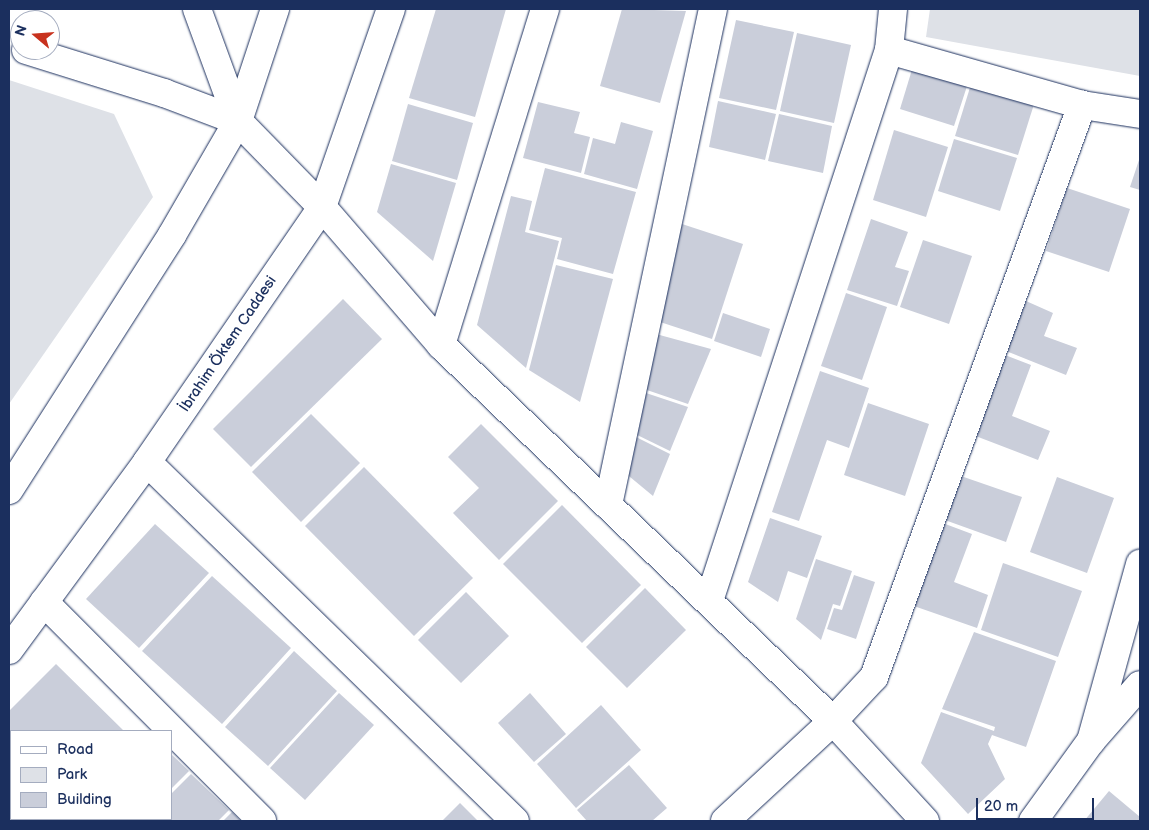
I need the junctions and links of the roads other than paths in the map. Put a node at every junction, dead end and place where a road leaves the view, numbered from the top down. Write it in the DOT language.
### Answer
graph roads {
  1 [pos="197,9"];
  2 [pos="275,9"];
  3 [pos="391,9"];
  4 [pos="545,9"];
  5 [pos="713,9"];
  6 [pos="893,9"];
  7 [pos="889,50"];
  8 [pos="58,60"];
  9 [pos="1082,105"];
  10 [pos="1140,114"];
  11 [pos="238,121"];
  12 [pos="322,207"];
  13 [pos="441,346"];
  14 [pos="147,462"];
  15 [pos="9,490"];
  16 [pos="608,505"];
  17 [pos="1140,564"];
  18 [pos="44,602"];
  19 [pos="709,602"];
  20 [pos="9,650"];
  21 [pos="1140,685"];
  22 [pos="833,721"];
  23 [pos="171,730"];
  24 [pos="172,731"];
  25 [pos="1091,742"];
  26 [pos="262,821"];
  27 [pos="515,821"];
  28 [pos="726,821"];
  29 [pos="926,821"];
  30 [pos="1033,821"];
  1 -- 11 [label="street"];
  2 -- 11 [label="street"];
  3 -- 12 [label="street, İbrahim Öktem Caddesi"];
  4 -- 13 [label="street"];
  5 -- 16 [label="street"];
  6 -- 7 [label="street"];
  7 -- 9 [label="street"];
  7 -- 19 [label="street"];
  8 -- 11 [label="street"];
  9 -- 10 [label="street"];
  9 -- 22 [label="street"];
  11 -- 12 [label="street"];
  11 -- 15 [label="street"];
  12 -- 13 [label="street"];
  12 -- 14 [label="street, İbrahim Öktem Caddesi"];
  13 -- 16 [label="street"];
  14 -- 18 [label="street, İbrahim Öktem Caddesi"];
  14 -- 27 [label="street"];
  16 -- 19 [label="street"];
  17 -- 25 [label="street"];
  18 -- 20 [label="street, İbrahim Öktem Caddesi"];
  18 -- 23 [label="street"];
  19 -- 22 [label="street"];
  21 -- 25 [label="street"];
  22 -- 28 [label="street"];
  22 -- 29 [label="street"];
  24 -- 26 [label="street"];
  25 -- 30 [label="street"];
}
